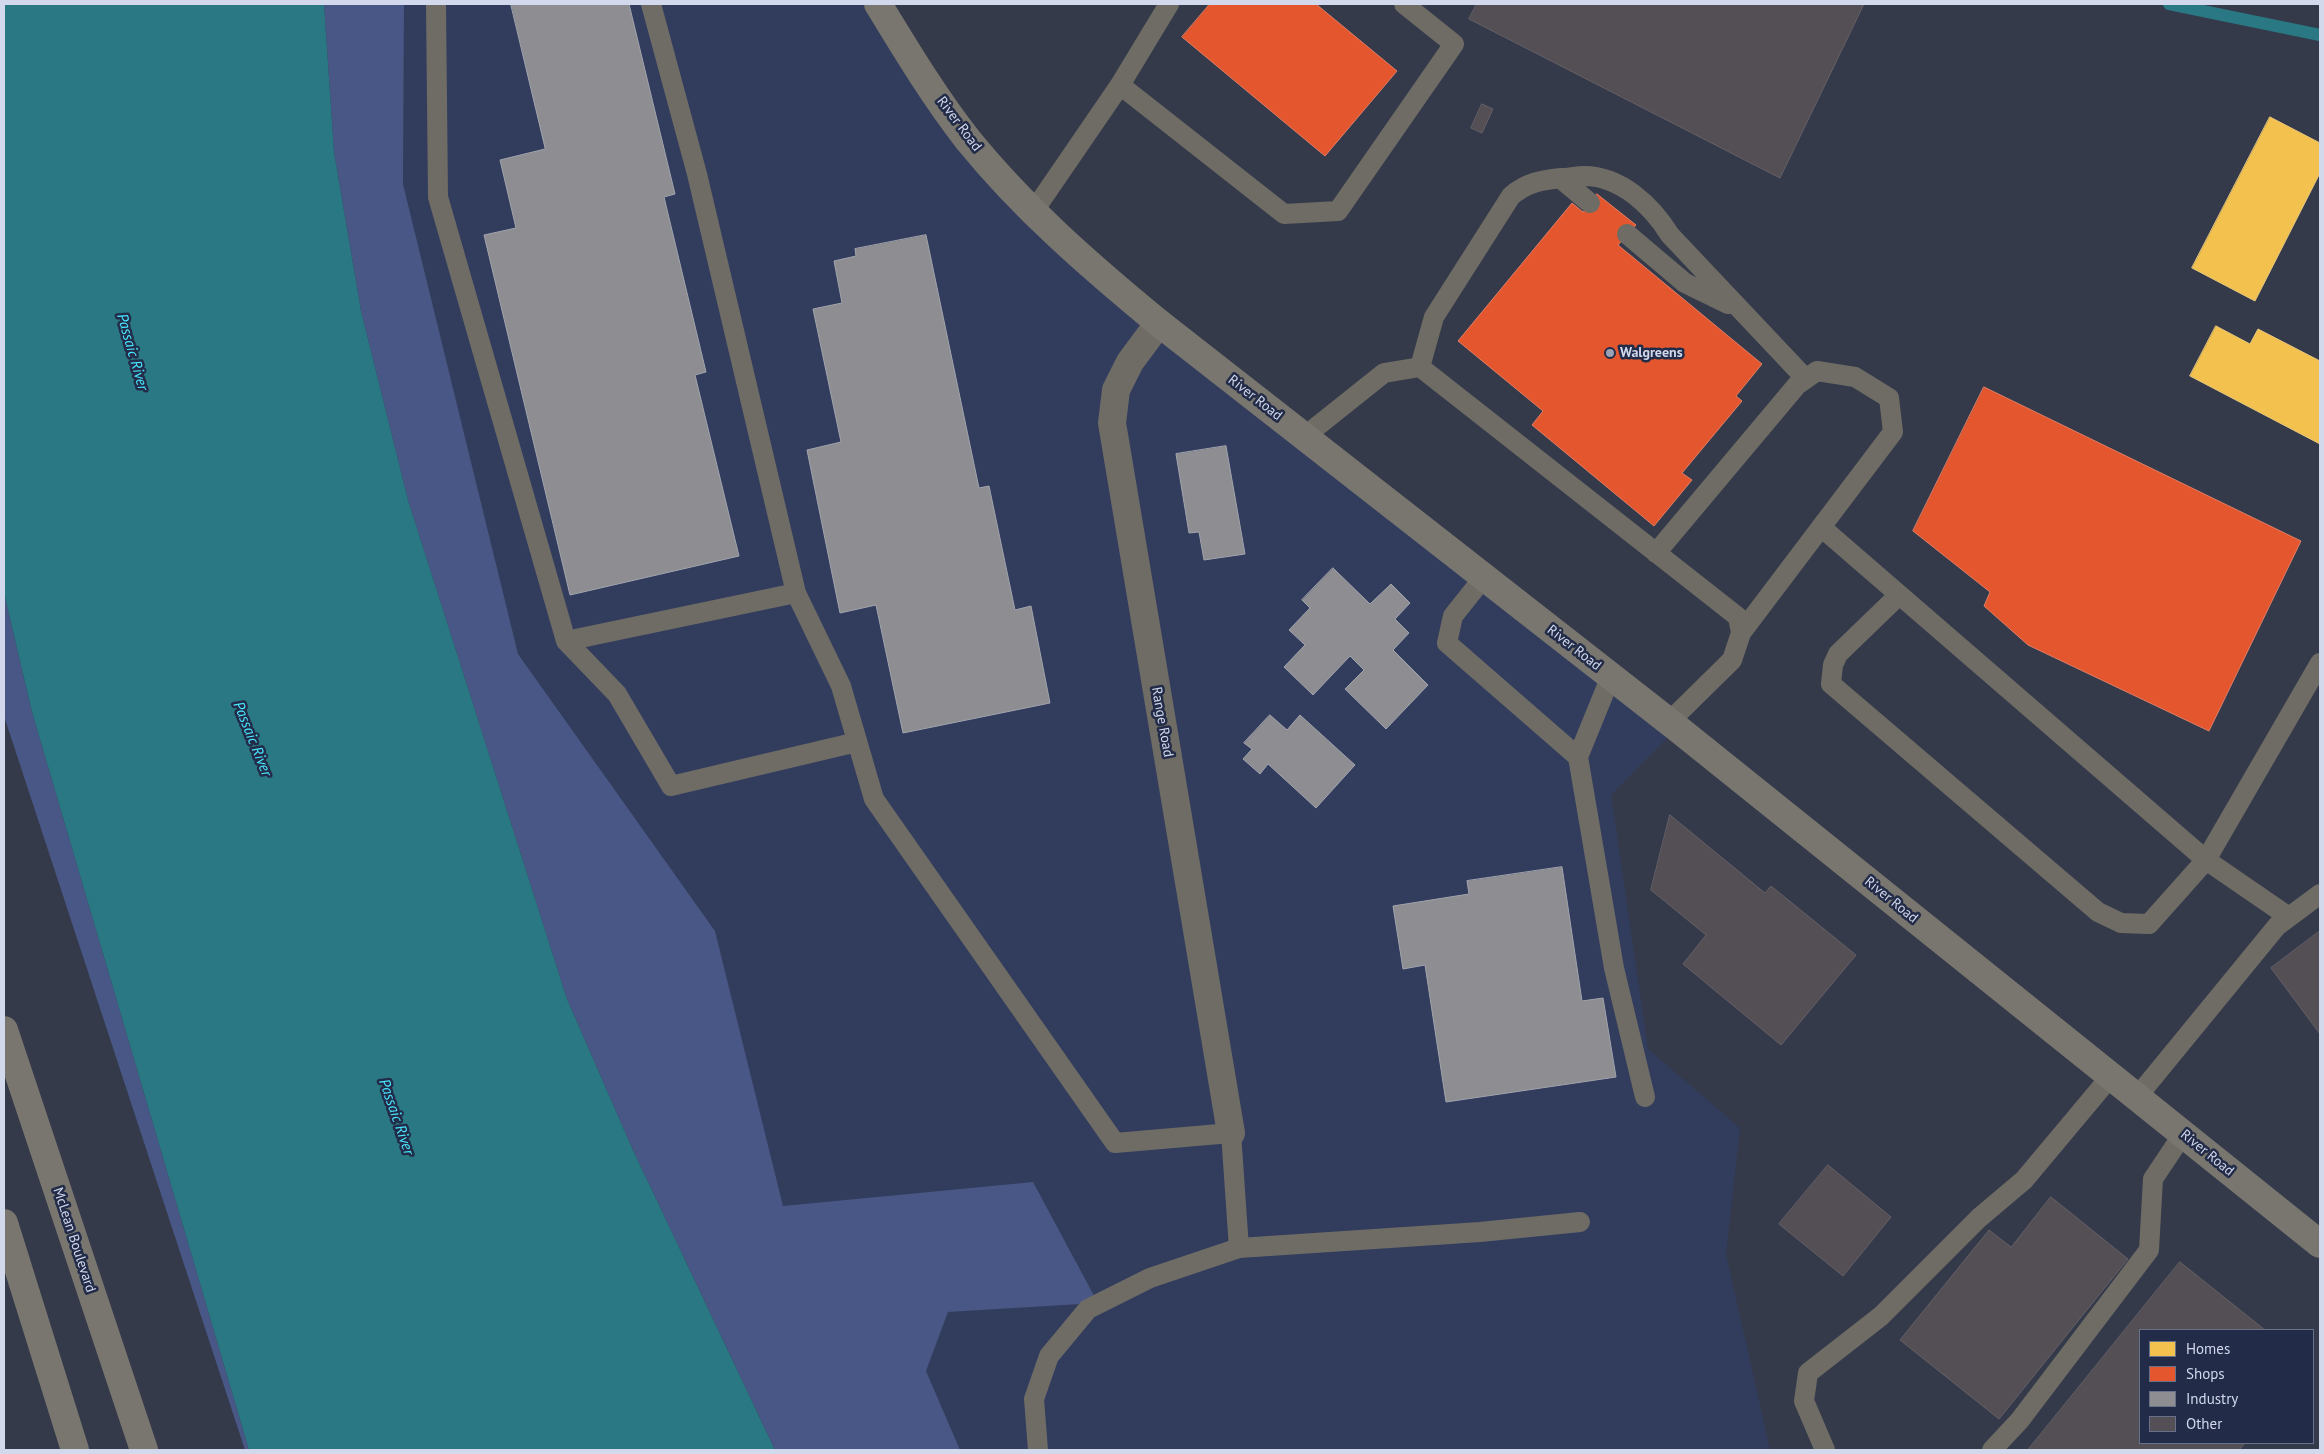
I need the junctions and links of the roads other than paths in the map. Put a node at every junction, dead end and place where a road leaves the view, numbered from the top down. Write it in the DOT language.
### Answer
graph roads {
  1 [pos="436,4"];
  2 [pos="651,4"];
  3 [pos="878,4"];
  4 [pos="1169,4"];
  5 [pos="1404,4"];
  6 [pos="1120,85"];
  7 [pos="1560,178"];
  8 [pos="1590,203"];
  9 [pos="1033,212"];
  10 [pos="1627,234"];
  11 [pos="1739,309"];
  12 [pos="1159,323"];
  13 [pos="1420,367"];
  14 [pos="1806,380"];
  15 [pos="1305,436"];
  16 [pos="1821,527"];
  17 [pos="1656,553"];
  18 [pos="1484,577"];
  19 [pos="796,593"];
  20 [pos="1899,595"];
  21 [pos="1741,633"];
  22 [pos="566,641"];
  23 [pos="2320,663"];
  24 [pos="1611,676"];
  25 [pos="1669,722"];
  26 [pos="857,742"];
  27 [pos="1578,757"];
  28 [pos="2206,860"];
  29 [pos="2320,894"];
  30 [pos="2289,917"];
  31 [pos="4,1030"];
  32 [pos="2111,1076"];
  33 [pos="1645,1097"];
  34 [pos="2137,1097"];
  35 [pos="1231,1133"];
  36 [pos="2183,1134"];
  37 [pos="1580,1222"];
  38 [pos="4,1223"];
  39 [pos="2320,1244"];
  40 [pos="1239,1248"];
  41 [pos="75,1450"];
  42 [pos="144,1450"];
  43 [pos="1038,1450"];
  44 [pos="1825,1450"];
  45 [pos="1992,1450"];
  1 -- 22 [label="lane"];
  2 -- 19 [label="lane"];
  3 -- 9 [label="main road, River Road"];
  4 -- 6 [label="lane"];
  5 -- 6 [label="lane"];
  6 -- 9 [label="lane"];
  7 -- 8 [label="lane"];
  7 -- 11 [label="lane"];
  7 -- 13 [label="lane"];
  9 -- 12 [label="main road, River Road"];
  10 -- 11 [label="lane"];
  11 -- 14 [label="lane"];
  12 -- 15 [label="main road, River Road"];
  12 -- 35 [label="street, Range Road"];
  13 -- 15 [label="lane"];
  13 -- 17 [label="lane"];
  14 -- 16 [label="lane"];
  14 -- 17 [label="lane"];
  15 -- 18 [label="main road, River Road"];
  16 -- 20 [label="lane"];
  16 -- 21 [label="lane"];
  17 -- 21 [label="lane"];
  18 -- 24 [label="main road, River Road"];
  18 -- 27 [label="lane"];
  19 -- 22 [label="lane"];
  19 -- 26 [label="lane"];
  20 -- 28 [label="lane"];
  20 -- 28 [label="lane"];
  21 -- 25 [label="lane"];
  22 -- 26 [label="lane"];
  23 -- 28 [label="lane"];
  24 -- 25 [label="main road, River Road"];
  24 -- 27 [label="lane"];
  25 -- 32 [label="main road, River Road"];
  26 -- 35 [label="lane"];
  27 -- 33 [label="lane"];
  28 -- 30 [label="lane"];
  29 -- 30 [label="lane"];
  30 -- 34 [label="lane"];
  31 -- 42 [label="main road, McLean Boulevard"];
  32 -- 34 [label="main road, River Road"];
  32 -- 44 [label="lane"];
  34 -- 36 [label="main road, River Road"];
  35 -- 40 [label="lane"];
  36 -- 39 [label="main road, River Road"];
  36 -- 45 [label="lane"];
  37 -- 40 [label="lane"];
  38 -- 41 [label="main road"];
  40 -- 43 [label="lane"];
}
